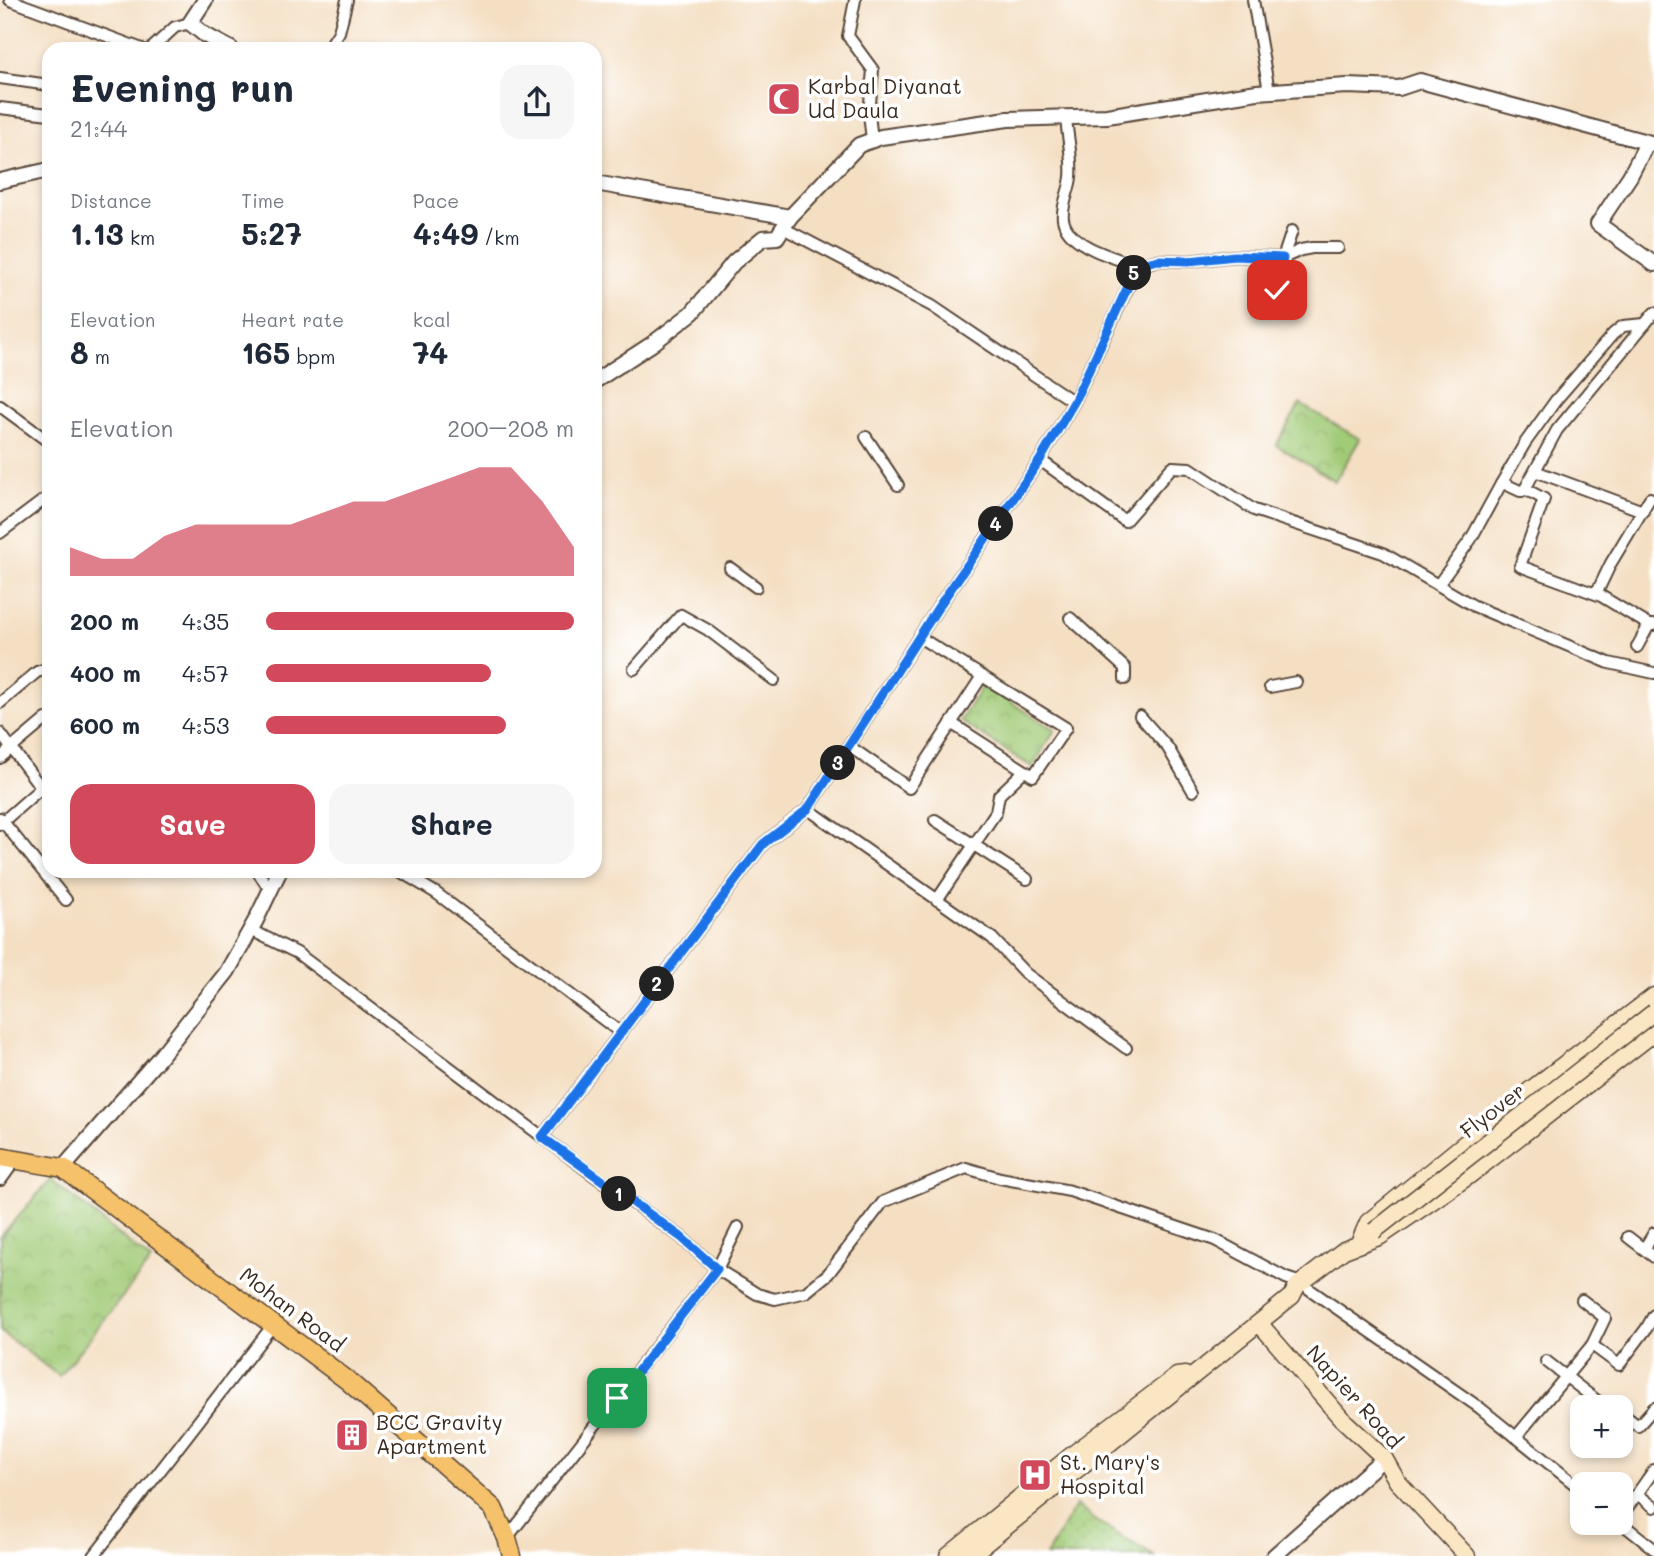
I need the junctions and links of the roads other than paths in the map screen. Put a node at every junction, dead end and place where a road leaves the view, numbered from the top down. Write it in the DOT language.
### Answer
graph roads {
  1 [pos="10,0"];
  2 [pos="205,0"];
  3 [pos="347,0"];
  4 [pos="855,0"];
  5 [pos="1253,0"];
  6 [pos="190,23"];
  7 [pos="123,42"];
  8 [pos="159,42"];
  9 [pos="217,42"];
  10 [pos="333,42"];
  11 [pos="0,78"];
  12 [pos="42,84"];
  13 [pos="1269,91"];
  14 [pos="0,108"];
  15 [pos="42,113"];
  16 [pos="1066,117"];
  17 [pos="872,140"];
  18 [pos="1651,143"];
  19 [pos="42,173"];
  20 [pos="0,181"];
  21 [pos="602,184"];
  22 [pos="786,223"];
  23 [pos="1292,231"];
  24 [pos="1338,248"];
  25 [pos="1283,258"];
  26 [pos="1654,264"];
  27 [pos="1138,265"];
  28 [pos="1277,290"];
  29 [pos="1654,313"];
  30 [pos="1645,324"];
  31 [pos="1588,364"];
  32 [pos="1602,375"];
  33 [pos="602,376"];
  34 [pos="1074,402"];
  35 [pos="0,406"];
  36 [pos="42,437"];
  37 [pos="866,437"];
  38 [pos="1040,460"];
  39 [pos="1535,471"];
  40 [pos="1501,484"];
  41 [pos="898,485"];
  42 [pos="1525,489"];
  43 [pos="1650,498"];
  44 [pos="42,501"];
  45 [pos="1643,511"];
  46 [pos="0,534"];
  47 [pos="730,568"];
  48 [pos="1438,585"];
  49 [pos="756,586"];
  50 [pos="1594,593"];
  51 [pos="1070,618"];
  52 [pos="1652,625"];
  53 [pos="919,637"];
  54 [pos="1637,647"];
  55 [pos="634,668"];
  56 [pos="42,670"];
  57 [pos="1654,673"];
  58 [pos="982,676"];
  59 [pos="1125,679"];
  60 [pos="774,680"];
  61 [pos="1296,682"];
  62 [pos="1270,687"];
  63 [pos="0,703"];
  64 [pos="1140,716"];
  65 [pos="42,722"];
  66 [pos="951,723"];
  67 [pos="0,733"];
  68 [pos="849,746"];
  69 [pos="12,748"];
  70 [pos="0,758"];
  71 [pos="1024,771"];
  72 [pos="41,788"];
  73 [pos="1193,791"];
  74 [pos="808,809"];
  75 [pos="935,820"];
  76 [pos="1,821"];
  77 [pos="974,845"];
  78 [pos="42,871"];
  79 [pos="48,878"];
  80 [pos="262,878"];
  81 [pos="276,878"];
  82 [pos="411,878"];
  83 [pos="1027,879"];
  84 [pos="270,890"];
  85 [pos="66,900"];
  86 [pos="937,900"];
  87 [pos="251,930"];
  88 [pos="1654,996"];
  89 [pos="1647,1009"];
  90 [pos="1654,1027"];
  91 [pos="621,1033"];
  92 [pos="1654,1033"];
  93 [pos="1126,1048"];
  94 [pos="542,1137"];
  95 [pos="7,1159"];
  96 [pos="63,1168"];
  97 [pos="0,1178"];
  98 [pos="738,1227"];
  99 [pos="1654,1233"];
  100 [pos="1628,1237"];
  101 [pos="1356,1245"];
  102 [pos="1644,1249"];
  103 [pos="1654,1257"];
  104 [pos="717,1269"];
  105 [pos="1301,1289"];
  106 [pos="1582,1300"];
  107 [pos="1654,1315"];
  108 [pos="273,1325"];
  109 [pos="1262,1326"];
  110 [pos="1592,1345"];
  111 [pos="1546,1361"];
  112 [pos="1196,1374"];
  113 [pos="1566,1376"];
  114 [pos="1590,1395"];
  115 [pos="1654,1408"];
  116 [pos="1633,1423"];
  117 [pos="1516,1437"];
  118 [pos="1384,1458"];
  119 [pos="1654,1470"];
  120 [pos="1570,1480"];
  121 [pos="1637,1494"];
  122 [pos="1633,1500"];
  123 [pos="1654,1507"];
  124 [pos="1633,1531"];
  125 [pos="507,1538"];
  126 [pos="1654,1549"];
  127 [pos="94,1556"];
  128 [pos="512,1556"];
  129 [pos="948,1556"];
  130 [pos="970,1556"];
  131 [pos="986,1556"];
  132 [pos="1274,1556"];
  133 [pos="1467,1556"];
  134 [pos="1477,1556"];
  1 -- 7 [label="street"];
  2 -- 6 [label="street"];
  3 -- 10 [label="street"];
  4 -- 17 [label="street"];
  5 -- 13 [label="street"];
  6 -- 8 [label="street"];
  6 -- 9 [label="street"];
  11 -- 12 [label="street"];
  13 -- 16 [label="street"];
  13 -- 18 [label="street"];
  14 -- 15 [label="street"];
  16 -- 17 [label="street"];
  16 -- 27 [label="street"];
  17 -- 22 [label="street"];
  18 -- 26 [label="street"];
  19 -- 20 [label="street"];
  21 -- 22 [label="street"];
  22 -- 33 [label="street"];
  22 -- 34 [label="street"];
  23 -- 25 [label="street"];
  24 -- 25 [label="street"];
  25 -- 27 [label="street"];
  25 -- 28 [label="street"];
  27 -- 34 [label="street"];
  29 -- 30 [label="street"];
  30 -- 31 [label="street"];
  30 -- 32 [label="street"];
  31 -- 32 [label="street"];
  31 -- 40 [label="street"];
  32 -- 39 [label="street"];
  34 -- 38 [label="street"];
  35 -- 36 [label="street"];
  37 -- 41 [label="street"];
  38 -- 48 [label="street"];
  38 -- 53 [label="street"];
  39 -- 42 [label="street"];
  39 -- 45 [label="street"];
  40 -- 42 [label="street"];
  40 -- 48 [label="street"];
  42 -- 50 [label="street"];
  43 -- 45 [label="street"];
  44 -- 46 [label="street"];
  45 -- 50 [label="street"];
  47 -- 49 [label="street"];
  48 -- 57 [label="street"];
  50 -- 52 [label="street"];
  51 -- 59 [label="street"];
  52 -- 54 [label="street"];
  53 -- 58 [label="street"];
  53 -- 68 [label="street"];
  55 -- 60 [label="street"];
  56 -- 63 [label="street"];
  58 -- 66 [label="street"];
  58 -- 71 [label="street"];
  61 -- 62 [label="street"];
  64 -- 73 [label="street"];
  65 -- 69 [label="street"];
  66 -- 68 [label="street"];
  66 -- 71 [label="street"];
  67 -- 69 [label="street"];
  68 -- 74 [label="street"];
  69 -- 70 [label="street"];
  69 -- 72 [label="street"];
  71 -- 77 [label="street"];
  72 -- 76 [label="street"];
  74 -- 86 [label="street"];
  74 -- 91 [label="street"];
  75 -- 77 [label="street"];
  76 -- 78 [label="street"];
  77 -- 83 [label="street"];
  77 -- 86 [label="street"];
  79 -- 85 [label="street"];
  80 -- 84 [label="street"];
  81 -- 84 [label="street"];
  82 -- 91 [label="street"];
  84 -- 87 [label="street"];
  86 -- 93 [label="street"];
  87 -- 94 [label="street"];
  87 -- 96 [label="street"];
  88 -- 89 [label="main road"];
  89 -- 90 [label="street"];
  89 -- 101 [label="main road, Flyover, bridge"];
  89 -- 101 [label="main road"];
  91 -- 94 [label="street"];
  92 -- 101 [label="main road"];
  94 -- 104 [label="street"];
  95 -- 96 [label="main road, Mohan Road"];
  95 -- 97 [label="street"];
  96 -- 108 [label="main road, Mohan Road"];
  98 -- 104 [label="street"];
  99 -- 102 [label="street"];
  100 -- 102 [label="street"];
  101 -- 105 [label="main road"];
  102 -- 103 [label="street"];
  104 -- 105 [label="street"];
  104 -- 125 [label="street"];
  105 -- 109 [label="main road"];
  105 -- 117 [label="street"];
  106 -- 110 [label="street"];
  107 -- 110 [label="street"];
  108 -- 125 [label="main road, Mohan Road"];
  108 -- 127 [label="street"];
  109 -- 112 [label="main road"];
  109 -- 118 [label="main road, Napier Road"];
  110 -- 113 [label="street"];
  111 -- 113 [label="street"];
  112 -- 129 [label="main road"];
  112 -- 130 [label="main road"];
  112 -- 131 [label="main road"];
  113 -- 114 [label="street"];
  113 -- 117 [label="street"];
  115 -- 116 [label="street"];
  117 -- 120 [label="street"];
  118 -- 132 [label="street"];
  118 -- 133 [label="main road, Napier Road"];
  118 -- 134 [label="main road"];
  119 -- 121 [label="street"];
  121 -- 122 [label="street"];
  121 -- 123 [label="street"];
  124 -- 126 [label="street"];
  125 -- 128 [label="main road, Mohan Road"];
}
